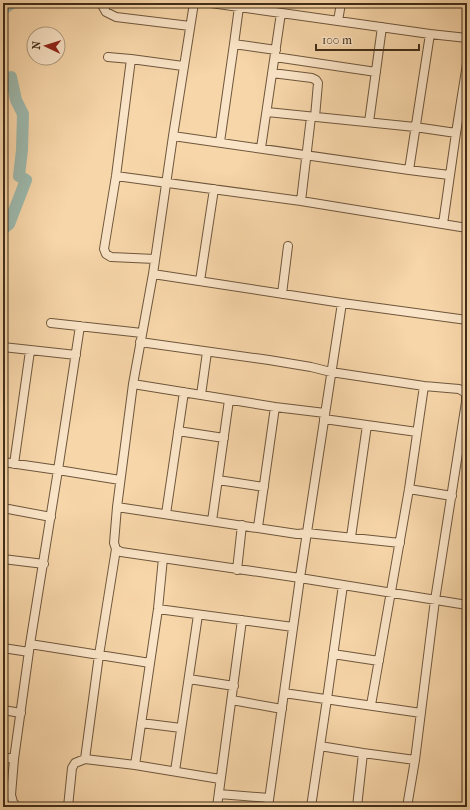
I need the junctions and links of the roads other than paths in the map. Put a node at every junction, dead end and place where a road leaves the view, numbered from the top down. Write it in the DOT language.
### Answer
graph roads {
  1 [pos="101,3"];
  2 [pos="194,3"];
  3 [pos="211,3"];
  4 [pos="341,3"];
  5 [pos="239,7"];
  6 [pos="281,13"];
  7 [pos="338,21"];
  8 [pos="190,26"];
  9 [pos="382,27"];
  10 [pos="430,34"];
  11 [pos="467,38"];
  12 [pos="234,44"];
  13 [pos="275,54"];
  14 [pos="108,57"];
  15 [pos="131,59"];
  16 [pos="467,64"];
  17 [pos="183,66"];
  18 [pos="376,72"];
  19 [pos="272,73"];
  20 [pos="464,106"];
  21 [pos="267,112"];
  22 [pos="313,117"];
  23 [pos="369,122"];
  24 [pos="415,127"];
  25 [pos="456,132"];
  26 [pos="173,136"];
  27 [pos="220,142"];
  28 [pos="261,148"];
  29 [pos="306,156"];
  30 [pos="409,170"];
  31 [pos="449,175"];
  32 [pos="116,176"];
  33 [pos="166,182"];
  34 [pos="214,189"];
  35 [pos="301,201"];
  36 [pos="444,224"];
  37 [pos="467,228"];
  38 [pos="288,246"];
  39 [pos="155,259"];
  40 [pos="153,274"];
  41 [pos="200,282"];
  42 [pos="282,294"];
  43 [pos="342,303"];
  44 [pos="467,320"];
  45 [pos="51,323"];
  46 [pos="80,326"];
  47 [pos="142,333"];
  48 [pos="140,342"];
  49 [pos="3,347"];
  50 [pos="30,351"];
  51 [pos="207,352"];
  52 [pos="76,355"];
  53 [pos="331,372"];
  54 [pos="133,384"];
  55 [pos="424,386"];
  56 [pos="184,392"];
  57 [pos="201,395"];
  58 [pos="229,400"];
  59 [pos="275,407"];
  60 [pos="325,416"];
  61 [pos="367,425"];
  62 [pos="178,431"];
  63 [pos="417,432"];
  64 [pos="224,438"];
  65 [pos="3,462"];
  66 [pos="14,464"];
  67 [pos="58,470"];
  68 [pos="120,480"];
  69 [pos="218,480"];
  70 [pos="264,487"];
  71 [pos="409,489"];
  72 [pos="452,496"];
  73 [pos="117,507"];
  74 [pos="3,508"];
  75 [pos="166,514"];
  76 [pos="51,517"];
  77 [pos="212,521"];
  78 [pos="242,525"];
  79 [pos="258,527"];
  80 [pos="307,533"];
  81 [pos="351,537"];
  82 [pos="400,543"];
  83 [pos="116,549"];
  84 [pos="164,558"];
  85 [pos="3,559"];
  86 [pos="44,564"];
  87 [pos="237,570"];
  88 [pos="300,578"];
  89 [pos="343,585"];
  90 [pos="391,593"];
  91 [pos="435,600"];
  92 [pos="467,605"];
  93 [pos="158,609"];
  94 [pos="198,615"];
  95 [pos="242,620"];
  96 [pos="293,627"];
  97 [pos="3,648"];
  98 [pos="30,648"];
  99 [pos="333,654"];
  100 [pos="99,655"];
  101 [pos="379,661"];
  102 [pos="150,663"];
  103 [pos="189,679"];
  104 [pos="234,686"];
  105 [pos="284,693"];
  106 [pos="327,699"];
  107 [pos="232,700"];
  108 [pos="371,705"];
  109 [pos="282,709"];
  110 [pos="3,710"];
  111 [pos="21,713"];
  112 [pos="421,713"];
  113 [pos="141,723"];
  114 [pos="181,728"];
  115 [pos="320,746"];
  116 [pos="363,754"];
  117 [pos="3,758"];
  118 [pos="14,759"];
  119 [pos="85,760"];
  120 [pos="415,760"];
  121 [pos="135,765"];
  122 [pos="175,771"];
  123 [pos="220,779"];
  124 [pos="219,794"];
  125 [pos="269,803"];
  126 [pos="17,807"];
  127 [pos="68,807"];
  128 [pos="218,807"];
  129 [pos="311,807"];
  130 [pos="357,807"];
  131 [pos="407,807"];
  1 -- 8 [label="street"];
  2 -- 8 [label="street"];
  3 -- 5 [label="street"];
  4 -- 7 [label="street"];
  5 -- 6 [label="street"];
  5 -- 12 [label="street"];
  6 -- 7 [label="street"];
  6 -- 13 [label="street"];
  7 -- 9 [label="street"];
  8 -- 17 [label="street"];
  9 -- 10 [label="street"];
  9 -- 18 [label="street"];
  10 -- 11 [label="street"];
  10 -- 24 [label="street"];
  12 -- 13 [label="street"];
  12 -- 27 [label="street"];
  13 -- 18 [label="street"];
  13 -- 19 [label="street"];
  14 -- 15 [label="street"];
  15 -- 17 [label="street"];
  15 -- 32 [label="street"];
  16 -- 20 [label="street"];
  17 -- 26 [label="street"];
  18 -- 23 [label="street"];
  19 -- 21 [label="street"];
  19 -- 22 [label="street"];
  20 -- 25 [label="street"];
  21 -- 22 [label="street"];
  21 -- 28 [label="street"];
  22 -- 23 [label="street"];
  22 -- 29 [label="street"];
  23 -- 24 [label="street"];
  24 -- 25 [label="street"];
  24 -- 30 [label="street"];
  25 -- 31 [label="street"];
  26 -- 27 [label="street"];
  26 -- 33 [label="street"];
  27 -- 28 [label="street"];
  28 -- 29 [label="street"];
  29 -- 30 [label="street"];
  29 -- 35 [label="street"];
  30 -- 31 [label="street"];
  31 -- 36 [label="street"];
  32 -- 33 [label="street"];
  32 -- 39 [label="street"];
  33 -- 34 [label="street"];
  33 -- 39 [label="street"];
  34 -- 35 [label="street"];
  34 -- 41 [label="street"];
  35 -- 36 [label="street"];
  36 -- 37 [label="street"];
  38 -- 42 [label="street"];
  39 -- 40 [label="street"];
  40 -- 41 [label="street"];
  40 -- 47 [label="street"];
  41 -- 42 [label="street"];
  42 -- 43 [label="street"];
  43 -- 44 [label="street"];
  43 -- 53 [label="street"];
  45 -- 46 [label="street"];
  46 -- 47 [label="street"];
  46 -- 52 [label="street"];
  47 -- 48 [label="street"];
  48 -- 51 [label="street"];
  48 -- 54 [label="street"];
  49 -- 50 [label="street"];
  50 -- 52 [label="street"];
  50 -- 66 [label="street"];
  51 -- 53 [label="street"];
  51 -- 57 [label="street"];
  52 -- 67 [label="street"];
  53 -- 55 [label="street"];
  53 -- 60 [label="street"];
  54 -- 56 [label="street"];
  54 -- 68 [label="street"];
  55 -- 63 [label="street"];
  55 -- 72 [label="street"];
  56 -- 57 [label="street"];
  56 -- 62 [label="street"];
  57 -- 58 [label="street"];
  58 -- 59 [label="street"];
  58 -- 64 [label="street"];
  59 -- 60 [label="street"];
  59 -- 70 [label="street"];
  60 -- 61 [label="street"];
  60 -- 80 [label="street"];
  61 -- 63 [label="street"];
  61 -- 81 [label="street"];
  62 -- 64 [label="street"];
  62 -- 75 [label="street"];
  63 -- 71 [label="street"];
  64 -- 69 [label="street"];
  65 -- 66 [label="street"];
  66 -- 67 [label="street"];
  67 -- 68 [label="street"];
  67 -- 76 [label="street"];
  68 -- 73 [label="street"];
  69 -- 70 [label="street"];
  69 -- 77 [label="street"];
  70 -- 79 [label="street"];
  71 -- 72 [label="street"];
  71 -- 82 [label="street"];
  72 -- 91 [label="street"];
  73 -- 75 [label="street"];
  73 -- 83 [label="street"];
  74 -- 76 [label="street"];
  75 -- 77 [label="street"];
  76 -- 86 [label="street"];
  77 -- 78 [label="street"];
  78 -- 79 [label="street"];
  78 -- 87 [label="street"];
  79 -- 80 [label="street"];
  80 -- 81 [label="street"];
  80 -- 88 [label="street"];
  81 -- 82 [label="street"];
  82 -- 90 [label="street"];
  83 -- 84 [label="street"];
  83 -- 100 [label="street"];
  84 -- 87 [label="street"];
  84 -- 93 [label="street"];
  85 -- 86 [label="street"];
  86 -- 98 [label="street"];
  87 -- 88 [label="street"];
  88 -- 89 [label="street"];
  88 -- 96 [label="street"];
  89 -- 90 [label="street"];
  89 -- 99 [label="street"];
  90 -- 91 [label="street"];
  90 -- 101 [label="street"];
  91 -- 92 [label="street"];
  91 -- 112 [label="street"];
  93 -- 94 [label="street"];
  93 -- 102 [label="street"];
  94 -- 95 [label="street"];
  94 -- 103 [label="street"];
  95 -- 96 [label="street"];
  95 -- 104 [label="street"];
  96 -- 105 [label="street"];
  97 -- 98 [label="street"];
  98 -- 100 [label="street"];
  98 -- 111 [label="street"];
  99 -- 101 [label="street"];
  99 -- 106 [label="street"];
  100 -- 102 [label="street"];
  100 -- 119 [label="street"];
  101 -- 108 [label="street"];
  102 -- 113 [label="street"];
  103 -- 104 [label="street"];
  103 -- 114 [label="street"];
  104 -- 107 [label="street"];
  105 -- 106 [label="street"];
  105 -- 109 [label="street"];
  106 -- 108 [label="street"];
  106 -- 115 [label="street"];
  107 -- 109 [label="street"];
  107 -- 123 [label="street"];
  108 -- 112 [label="street"];
  109 -- 125 [label="street"];
  110 -- 111 [label="street"];
  111 -- 118 [label="street"];
  112 -- 120 [label="street"];
  113 -- 114 [label="street"];
  113 -- 121 [label="street"];
  114 -- 122 [label="street"];
  115 -- 116 [label="street"];
  115 -- 129 [label="street"];
  116 -- 120 [label="street"];
  116 -- 130 [label="street"];
  117 -- 118 [label="street"];
  118 -- 126 [label="street"];
  119 -- 121 [label="street"];
  119 -- 127 [label="street"];
  120 -- 131 [label="street"];
  121 -- 122 [label="street"];
  122 -- 123 [label="street"];
  123 -- 124 [label="street"];
  124 -- 125 [label="street"];
  124 -- 128 [label="street"];
}
